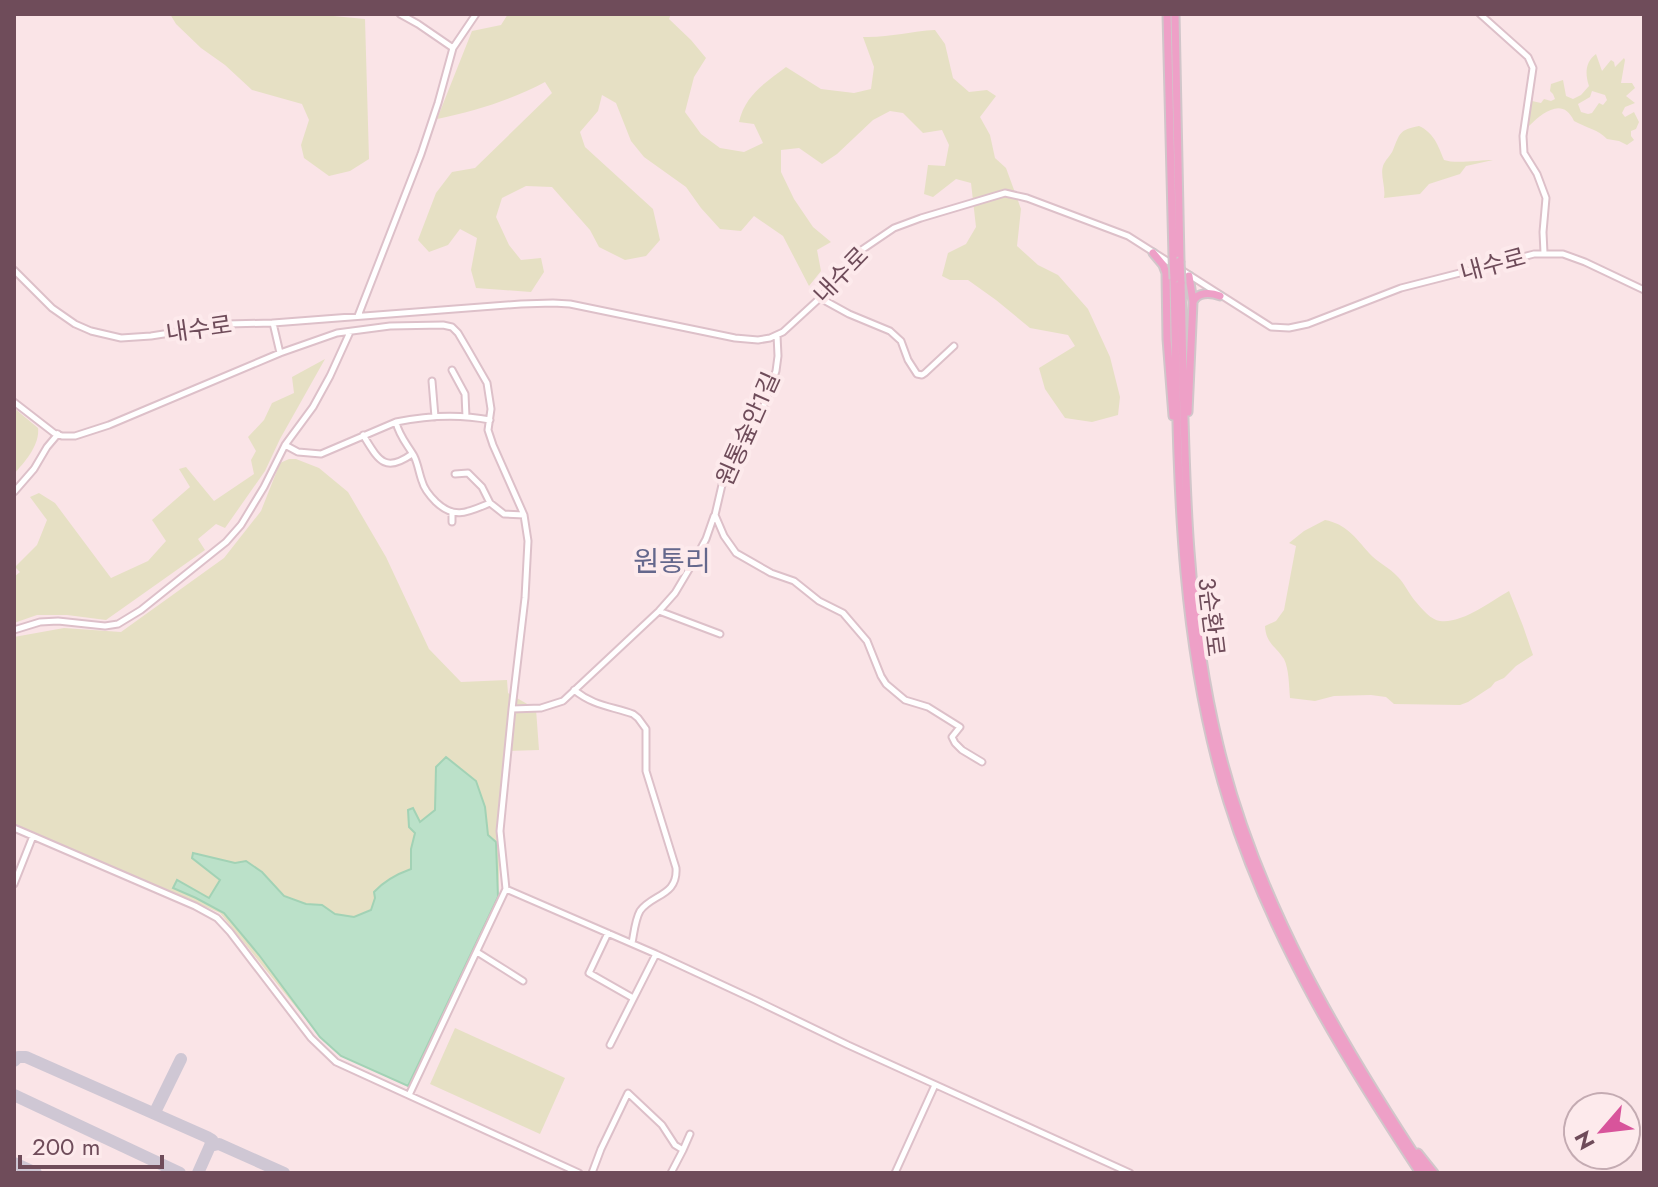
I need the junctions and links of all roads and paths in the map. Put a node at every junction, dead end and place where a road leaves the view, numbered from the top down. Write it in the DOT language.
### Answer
graph roads {
  1 [pos="400,14"];
  2 [pos="476,14"];
  3 [pos="1167,14"];
  4 [pos="1175,14"];
  5 [pos="1480,14"];
  6 [pos="453,48"];
  7 [pos="1153,253"];
  8 [pos="1544,253"];
  9 [pos="1176,261"];
  10 [pos="14,270"];
  11 [pos="1166,273"];
  12 [pos="1183,280"];
  13 [pos="1644,290"];
  14 [pos="1220,296"];
  15 [pos="820,298"];
  16 [pos="1193,302"];
  17 [pos="358,316"];
  18 [pos="273,323"];
  19 [pos="350,332"];
  20 [pos="777,335"];
  21 [pos="954,346"];
  22 [pos="280,353"];
  23 [pos="452,370"];
  24 [pos="432,381"];
  25 [pos="14,402"];
  26 [pos="435,417"];
  27 [pos="466,417"];
  28 [pos="490,420"];
  29 [pos="396,422"];
  30 [pos="58,434"];
  31 [pos="363,435"];
  32 [pos="285,445"];
  33 [pos="412,454"];
  34 [pos="1182,468"];
  35 [pos="455,474"];
  36 [pos="14,492"];
  37 [pos="490,503"];
  38 [pos="452,513"];
  39 [pos="524,515"];
  40 [pos="715,515"];
  41 [pos="452,522"];
  42 [pos="659,611"];
  43 [pos="14,630"];
  44 [pos="720,634"];
  45 [pos="574,690"];
  46 [pos="512,709"];
  47 [pos="982,762"];
  48 [pos="14,828"];
  49 [pos="33,836"];
  50 [pos="14,883"];
  51 [pos="506,889"];
  52 [pos="608,933"];
  53 [pos="632,943"];
  54 [pos="477,952"];
  55 [pos="656,954"];
  56 [pos="523,981"];
  57 [pos="633,998"];
  58 [pos="610,1045"];
  59 [pos="935,1085"];
  60 [pos="409,1095"];
  61 [pos="1392,1125"];
  62 [pos="690,1134"];
  63 [pos="683,1150"];
  64 [pos="579,1173"];
  65 [pos="592,1173"];
  66 [pos="671,1173"];
  67 [pos="895,1173"];
  68 [pos="1130,1173"];
  69 [pos="1417,1173"];
  70 [pos="1427,1173"];
  71 [pos="1434,1173"];
  1 -- 6 [label="street"];
  2 -- 6 [label="street"];
  3 -- 9 [label="highway, 3순환로"];
  4 -- 9 [label="highway, 3순환로"];
  5 -- 8 [label="street"];
  6 -- 17 [label="street"];
  7 -- 9 [label="street, 내수로"];
  7 -- 11 [label="highway"];
  7 -- 15 [label="street, 내수로"];
  8 -- 13 [label="street, 내수로"];
  8 -- 14 [label="street, 내수로"];
  9 -- 11 [label="highway"];
  9 -- 12 [label="highway, 3순환로, bridge"];
  9 -- 12 [label="street, 내수로"];
  10 -- 18 [label="street, 내수로"];
  11 -- 12 [label="highway"];
  11 -- 34 [label="highway"];
  12 -- 14 [label="street, 내수로"];
  12 -- 16 [label="highway"];
  12 -- 34 [label="highway, 3순환로"];
  14 -- 16 [label="highway"];
  15 -- 20 [label="street, 내수로"];
  15 -- 21 [label="street"];
  16 -- 34 [label="highway"];
  17 -- 18 [label="street, 내수로"];
  17 -- 20 [label="street, 내수로"];
  18 -- 22 [label="street"];
  19 -- 22 [label="street"];
  19 -- 28 [label="street"];
  19 -- 32 [label="street"];
  20 -- 40 [label="street, 원통숲안1길"];
  22 -- 30 [label="street"];
  23 -- 27 [label="street"];
  24 -- 26 [label="street"];
  25 -- 30 [label="street"];
  26 -- 27 [label="street"];
  26 -- 29 [label="street"];
  27 -- 28 [label="street"];
  28 -- 39 [label="street"];
  29 -- 31 [label="street"];
  29 -- 33 [label="street"];
  30 -- 36 [label="street"];
  31 -- 32 [label="street"];
  31 -- 33 [label="street"];
  32 -- 43 [label="street"];
  33 -- 38 [label="street"];
  34 -- 61 [label="highway, 3순환로"];
  35 -- 37 [label="street"];
  37 -- 38 [label="street"];
  37 -- 39 [label="street"];
  38 -- 41 [label="street"];
  39 -- 46 [label="street"];
  40 -- 42 [label="street"];
  40 -- 47 [label="street, 원통숲안1길"];
  42 -- 44 [label="street"];
  42 -- 45 [label="street"];
  45 -- 46 [label="street"];
  45 -- 53 [label="street"];
  46 -- 51 [label="street"];
  48 -- 49 [label="street"];
  49 -- 50 [label="street"];
  49 -- 60 [label="street"];
  51 -- 52 [label="street"];
  51 -- 54 [label="street"];
  52 -- 53 [label="street"];
  52 -- 57 [label="street"];
  53 -- 55 [label="street"];
  54 -- 56 [label="street"];
  54 -- 60 [label="street"];
  55 -- 57 [label="street"];
  55 -- 59 [label="street"];
  57 -- 58 [label="street"];
  59 -- 67 [label="street"];
  59 -- 68 [label="street"];
  60 -- 64 [label="street"];
  61 -- 69 [label="highway, 3순환로"];
  61 -- 70 [label="highway, 3순환로"];
  61 -- 71 [label="highway"];
  62 -- 63 [label="street"];
  63 -- 65 [label="street"];
  63 -- 66 [label="street"];
}
